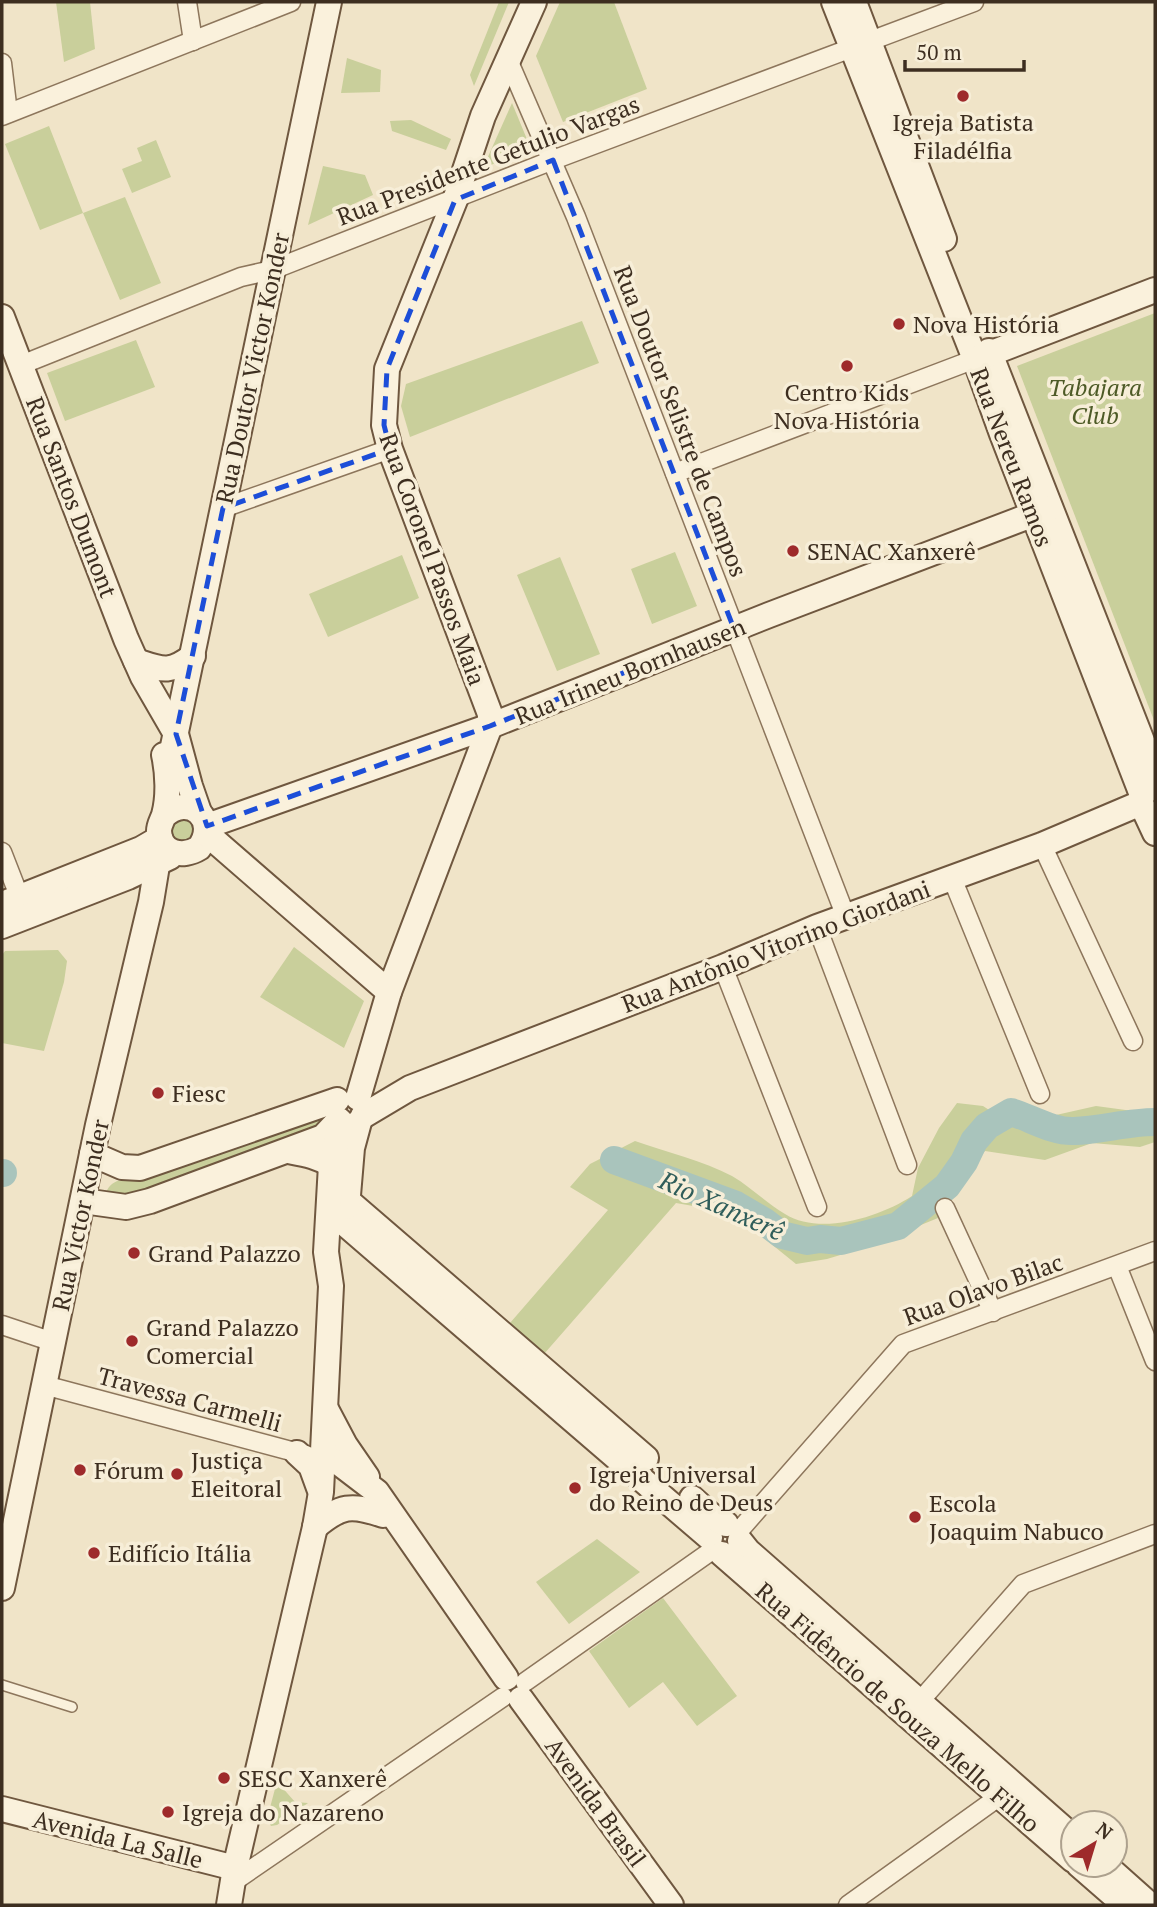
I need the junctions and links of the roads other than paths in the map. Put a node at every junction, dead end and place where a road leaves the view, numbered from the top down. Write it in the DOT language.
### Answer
graph roads {
  1 [pos="187,2"];
  2 [pos="291,2"];
  3 [pos="329,2"];
  4 [pos="534,2"];
  5 [pos="834,2"];
  6 [pos="854,2"];
  7 [pos="974,2"];
  8 [pos="192,41"];
  9 [pos="860,44"];
  10 [pos="509,62"];
  11 [pos="2,63"];
  12 [pos="5,114"];
  13 [pos="553,160"];
  14 [pos="455,200"];
  15 [pos="272,270"];
  16 [pos="1155,290"];
  17 [pos="2,317"];
  18 [pos="983,357"];
  19 [pos="21,365"];
  20 [pos="390,449"];
  21 [pos="675,472"];
  22 [pos="223,508"];
  23 [pos="1042,512"];
  24 [pos="734,629"];
  25 [pos="193,656"];
  26 [pos="139,669"];
  27 [pos="1117,706"];
  28 [pos="490,726"];
  29 [pos="176,734"];
  30 [pos="168,770"];
  31 [pos="1155,774"];
  32 [pos="1149,807"];
  33 [pos="181,837"];
  34 [pos="1042,845"];
  35 [pos="2,852"];
  36 [pos="112,876"];
  37 [pos="953,878"];
  38 [pos="151,902"];
  39 [pos="10,912"];
  40 [pos="846,917"];
  41 [pos="817,927"];
  42 [pos="723,967"];
  43 [pos="389,992"];
  44 [pos="1133,1041"];
  45 [pos="372,1049"];
  46 [pos="410,1088"];
  47 [pos="1040,1094"];
  48 [pos="350,1109"];
  49 [pos="288,1151"];
  50 [pos="92,1154"];
  51 [pos="331,1165"];
  52 [pos="907,1165"];
  53 [pos="83,1201"];
  54 [pos="817,1207"];
  55 [pos="945,1208"];
  56 [pos="346,1212"];
  57 [pos="367,1243"];
  58 [pos="1155,1251"];
  59 [pos="342,1252"];
  60 [pos="403,1261"];
  61 [pos="1117,1266"];
  62 [pos="331,1286"];
  63 [pos="993,1311"];
  64 [pos="2,1325"];
  65 [pos="53,1342"];
  66 [pos="1155,1361"];
  67 [pos="44,1385"];
  68 [pos="325,1408"];
  69 [pos="297,1453"];
  70 [pos="323,1462"];
  71 [pos="321,1492"];
  72 [pos="387,1511"];
  73 [pos="315,1527"];
  74 [pos="1155,1534"];
  75 [pos="725,1540"];
  76 [pos="2,1588"];
  77 [pos="2,1685"];
  78 [pos="514,1689"];
  79 [pos="72,1707"];
  80 [pos="913,1709"];
  81 [pos="1007,1791"];
  82 [pos="2,1809"];
  83 [pos="1059,1827"];
  84 [pos="1059,1839"];
  85 [pos="1103,1879"];
  86 [pos="232,1892"];
  87 [pos="1123,1896"];
  88 [pos="671,1905"];
  89 [pos="848,1905"];
  90 [pos="1150,1905"];
  1 -- 8 [label="street"];
  2 -- 8 [label="street"];
  3 -- 15 [label="street, Rua Doutor Victor Konder"];
  4 -- 10 [label="street, Rua Coronel Passos Maia"];
  5 -- 9 [label="street, Rua Nereu Ramos"];
  6 -- 9 [label="street, Rua Nereu Ramos"];
  7 -- 9 [label="street, Rua Presidente Getulio Vargas"];
  8 -- 12 [label="street"];
  9 -- 13 [label="street, Rua Presidente Getulio Vargas"];
  9 -- 18 [label="street, Rua Nereu Ramos"];
  10 -- 13 [label="street, Rua Doutor Selistre de Campos"];
  10 -- 14 [label="street, Rua Coronel Passos Maia"];
  11 -- 12 [label="street"];
  13 -- 14 [label="street, Rua Presidente Getulio Vargas"];
  13 -- 21 [label="street, Rua Doutor Selistre de Campos"];
  14 -- 15 [label="street, Rua Presidente Getulio Vargas"];
  14 -- 20 [label="street, Rua Coronel Passos Maia"];
  15 -- 19 [label="street, Rua Presidente Getulio Vargas"];
  15 -- 22 [label="street, Rua Doutor Victor Konder"];
  16 -- 18 [label="street"];
  17 -- 19 [label="street, Rua Santos Dumont"];
  18 -- 21 [label="street"];
  18 -- 23 [label="street, Rua Nereu Ramos"];
  19 -- 26 [label="street, Rua Santos Dumont"];
  20 -- 22 [label="street"];
  20 -- 28 [label="street, Rua Coronel Passos Maia"];
  21 -- 24 [label="street, Rua Doutor Selistre de Campos"];
  22 -- 25 [label="street, Rua Doutor Victor Konder"];
  23 -- 24 [label="street, Rua Irineu Bornhausen"];
  23 -- 27 [label="street, Rua Nereu Ramos"];
  24 -- 28 [label="street, Rua Irineu Bornhausen"];
  24 -- 40 [label="street, Rua Doutor Selistre de Campos"];
  25 -- 26 [label="street"];
  25 -- 29 [label="street, Rua Doutor Victor Konder"];
  26 -- 29 [label="street, Rua Santos Dumont"];
  26 -- 30 [label="street, Rua Santos Dumont"];
  27 -- 31 [label="street, Rua Nereu Ramos"];
  27 -- 32 [label="street, Rua Nereu Ramos"];
  28 -- 33 [label="street, Rua Irineu Bornhausen"];
  28 -- 43 [label="street"];
  29 -- 30 [label="street, Rua Doutor Victor Konder"];
  29 -- 33 [label="street"];
  30 -- 33 [label="street, Rua Santos Dumont"];
  32 -- 34 [label="street, Rua Antônio Vitorino Giordani"];
  33 -- 36 [label="street, Rua Irineu Bornhausen"];
  33 -- 38 [label="street, Rua Victor Konder"];
  33 -- 43 [label="street"];
  34 -- 37 [label="street, Rua Antônio Vitorino Giordani"];
  34 -- 44 [label="street"];
  35 -- 39 [label="street"];
  36 -- 38 [label="street"];
  36 -- 39 [label="street, Rua Irineu Bornhausen"];
  37 -- 40 [label="street, Rua Antônio Vitorino Giordani"];
  37 -- 47 [label="street"];
  38 -- 50 [label="street, Rua Victor Konder"];
  40 -- 41 [label="street, Rua Antônio Vitorino Giordani"];
  41 -- 42 [label="street, Rua Antônio Vitorino Giordani"];
  41 -- 52 [label="street"];
  42 -- 46 [label="street, Rua Antônio Vitorino Giordani"];
  42 -- 54 [label="street"];
  43 -- 45 [label="street"];
  45 -- 46 [label="street"];
  45 -- 48 [label="street"];
  46 -- 48 [label="street, Rua Antônio Vitorino Giordani"];
  48 -- 49 [label="street, Rua Antônio Vitorino Giordani"];
  48 -- 50 [label="street, Rua Antônio Vitorino Giordani"];
  48 -- 51 [label="street"];
  48 -- 56 [label="street"];
  49 -- 51 [label="street"];
  49 -- 53 [label="street, Rua Antônio Vitorino Giordani"];
  50 -- 53 [label="street, Rua Victor Konder"];
  51 -- 56 [label="street"];
  51 -- 62 [label="street"];
  53 -- 65 [label="street, Rua Victor Konder"];
  55 -- 63 [label="street"];
  56 -- 57 [label="street, Rua Fidêncio de Souza Mello Filho"];
  56 -- 59 [label="street"];
  56 -- 60 [label="street, Rua Fidêncio de Souza Mello Filho"];
  57 -- 59 [label="street"];
  57 -- 60 [label="street, Rua Fidêncio de Souza Mello Filho"];
  58 -- 61 [label="street, Rua Olavo Bilac"];
  59 -- 62 [label="street"];
  60 -- 75 [label="street, Rua Fidêncio de Souza Mello Filho"];
  61 -- 63 [label="street, Rua Olavo Bilac"];
  61 -- 66 [label="street"];
  62 -- 68 [label="street"];
  63 -- 75 [label="street, Rua Olavo Bilac"];
  64 -- 65 [label="street"];
  65 -- 67 [label="street, Rua Victor Konder"];
  67 -- 69 [label="street, Travessa Carmelli"];
  67 -- 76 [label="street, Rua Victor Konder"];
  68 -- 70 [label="street"];
  68 -- 72 [label="street"];
  69 -- 70 [label="street, Travessa Carmelli"];
  69 -- 71 [label="street"];
  70 -- 71 [label="street"];
  70 -- 72 [label="street, Avenida Brasil"];
  71 -- 73 [label="street"];
  72 -- 73 [label="street"];
  72 -- 78 [label="street, Avenida Brasil"];
  73 -- 86 [label="street"];
  74 -- 80 [label="street"];
  75 -- 78 [label="street, Rua Olavo Bilac"];
  75 -- 80 [label="street, Rua Fidêncio de Souza Mello Filho"];
  77 -- 79 [label="lane"];
  78 -- 86 [label="street, Rua Olavo Bilac"];
  78 -- 88 [label="street, Avenida Brasil"];
  80 -- 81 [label="street, Rua Fidêncio de Souza Mello Filho"];
  81 -- 83 [label="street, Rua Fidêncio de Souza Mello Filho"];
  81 -- 84 [label="street, Rua Fidêncio de Souza Mello Filho"];
  81 -- 89 [label="street"];
  82 -- 86 [label="street, Avenida La Salle"];
  85 -- 87 [label="street, Rua Fidêncio de Souza Mello Filho"];
  87 -- 90 [label="street, Rua Fidêncio de Souza Mello Filho"];
}
